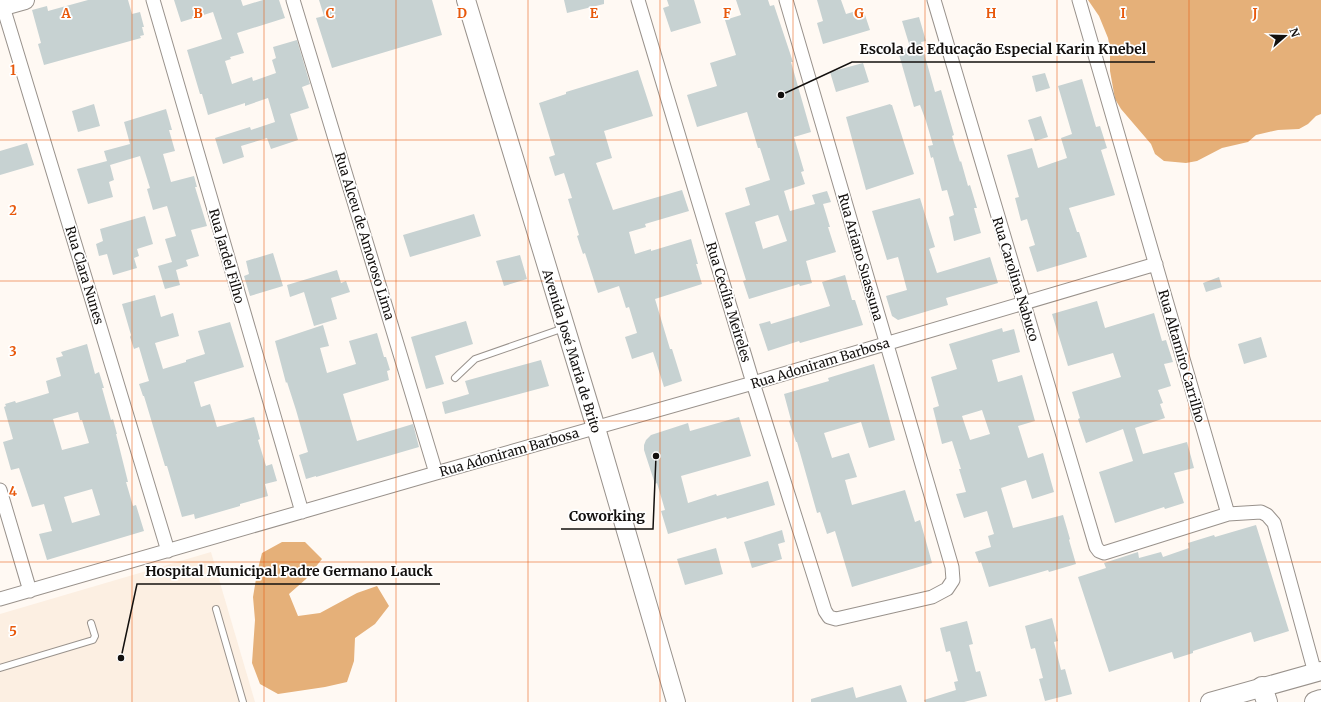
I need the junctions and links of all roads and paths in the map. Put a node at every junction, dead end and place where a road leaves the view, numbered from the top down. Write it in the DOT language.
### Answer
graph roads {
  1 [pos="25,0"];
  2 [pos="152,0"];
  3 [pos="293,0"];
  4 [pos="466,0"];
  5 [pos="638,0"];
  6 [pos="786,0"];
  7 [pos="934,0"];
  8 [pos="1078,0"];
  9 [pos="1,4"];
  10 [pos="1156,264"];
  11 [pos="1023,303"];
  12 [pos="565,328"];
  13 [pos="886,343"];
  14 [pos="455,378"];
  15 [pos="753,383"];
  16 [pos="596,428"];
  17 [pos="436,473"];
  18 [pos="0,490"];
  19 [pos="302,512"];
  20 [pos="1228,514"];
  21 [pos="168,551"];
  22 [pos="30,591"];
  23 [pos="0,599"];
  24 [pos="216,609"];
  25 [pos="836,619"];
  26 [pos="91,623"];
  27 [pos="0,668"];
  28 [pos="1318,672"];
  29 [pos="1264,695"];
  30 [pos="1321,700"];
  31 [pos="243,702"];
  32 [pos="676,702"];
  33 [pos="1210,702"];
  34 [pos="1315,702"];
  1 -- 9 [label="main road"];
  2 -- 19 [label="street, Rua Jardel Filho"];
  3 -- 17 [label="street, Rua Alceu de Amoroso Lima"];
  4 -- 12 [label="main road, Avenida José Maria de Brito"];
  5 -- 15 [label="street, Rua Cecília Meireles"];
  6 -- 13 [label="street, Rua Ariano Suassuna"];
  7 -- 11 [label="street, Rua Carolina Nabuco"];
  8 -- 10 [label="street, Rua Altamiro Carrilho"];
  9 -- 21 [label="street, Rua Clara Nunes"];
  10 -- 11 [label="street, Rua Adoniram Barbosa"];
  10 -- 20 [label="street, Rua Altamiro Carrilho"];
  11 -- 13 [label="street, Rua Adoniram Barbosa"];
  11 -- 20 [label="street, Rua Carolina Nabuco"];
  12 -- 14 [label="lane"];
  12 -- 16 [label="main road, Avenida José Maria de Brito"];
  13 -- 15 [label="street, Rua Adoniram Barbosa"];
  13 -- 25 [label="street, Rua Ariano Suassuna"];
  15 -- 16 [label="street, Rua Adoniram Barbosa"];
  15 -- 25 [label="street, Rua Cecília Meireles"];
  16 -- 17 [label="street, Rua Adoniram Barbosa"];
  16 -- 32 [label="main road, Avenida José Maria de Brito"];
  17 -- 19 [label="street, Rua Adoniram Barbosa"];
  18 -- 22 [label="street"];
  19 -- 21 [label="street, Rua Adoniram Barbosa"];
  20 -- 28 [label="street"];
  21 -- 22 [label="street, Rua Adoniram Barbosa"];
  22 -- 23 [label="street, Rua Adoniram Barbosa"];
  24 -- 31 [label="lane"];
  26 -- 27 [label="lane"];
  28 -- 29 [label="main road"];
  29 -- 33 [label="main road"];
  30 -- 34 [label="main road"];
}
